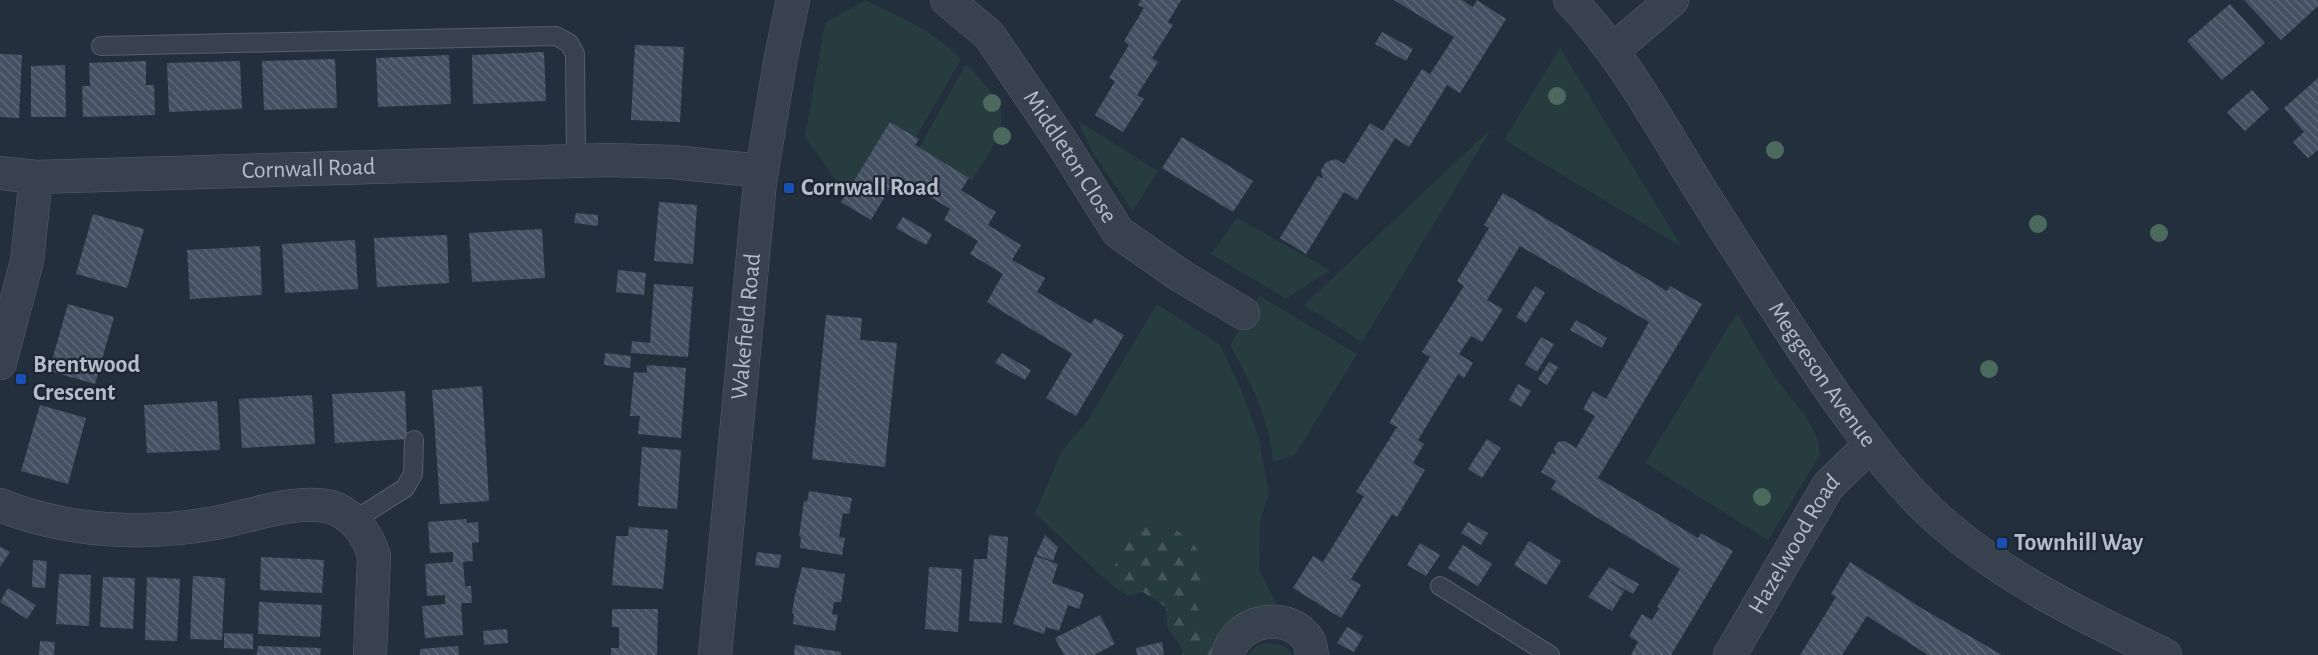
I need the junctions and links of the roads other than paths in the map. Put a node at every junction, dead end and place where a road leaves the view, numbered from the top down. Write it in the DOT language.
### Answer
graph roads {
  1 [pos="793,0"];
  2 [pos="947,0"];
  3 [pos="1570,0"];
  4 [pos="1672,0"];
  5 [pos="102,46"];
  6 [pos="1613,50"];
  7 [pos="576,161"];
  8 [pos="762,171"];
  9 [pos="0,173"];
  10 [pos="36,177"];
  11 [pos="1243,313"];
  12 [pos="0,363"];
  13 [pos="414,440"];
  14 [pos="1870,445"];
  15 [pos="0,505"];
  16 [pos="353,521"];
  17 [pos="1440,586"];
  18 [pos="370,655"];
  19 [pos="715,655"];
  20 [pos="1228,655"];
  21 [pos="1312,655"];
  22 [pos="1550,655"];
  23 [pos="1730,655"];
  24 [pos="2165,655"];
  1 -- 8 [label="street, Wakefield Road"];
  2 -- 11 [label="street, Middleton Close"];
  3 -- 6 [label="street, Meggeson Avenue"];
  4 -- 6 [label="street"];
  5 -- 7 [label="lane"];
  6 -- 14 [label="street, Meggeson Avenue"];
  7 -- 8 [label="street, Cornwall Road"];
  7 -- 10 [label="street, Cornwall Road"];
  8 -- 19 [label="street, Wakefield Road"];
  9 -- 10 [label="street, Cornwall Road"];
  10 -- 12 [label="street"];
  13 -- 16 [label="lane"];
  14 -- 23 [label="street, Hazelwood Road"];
  14 -- 24 [label="street, Meggeson Avenue"];
  15 -- 16 [label="street"];
  16 -- 18 [label="street"];
  17 -- 22 [label="lane"];
  20 -- 21 [label="street"];
}
